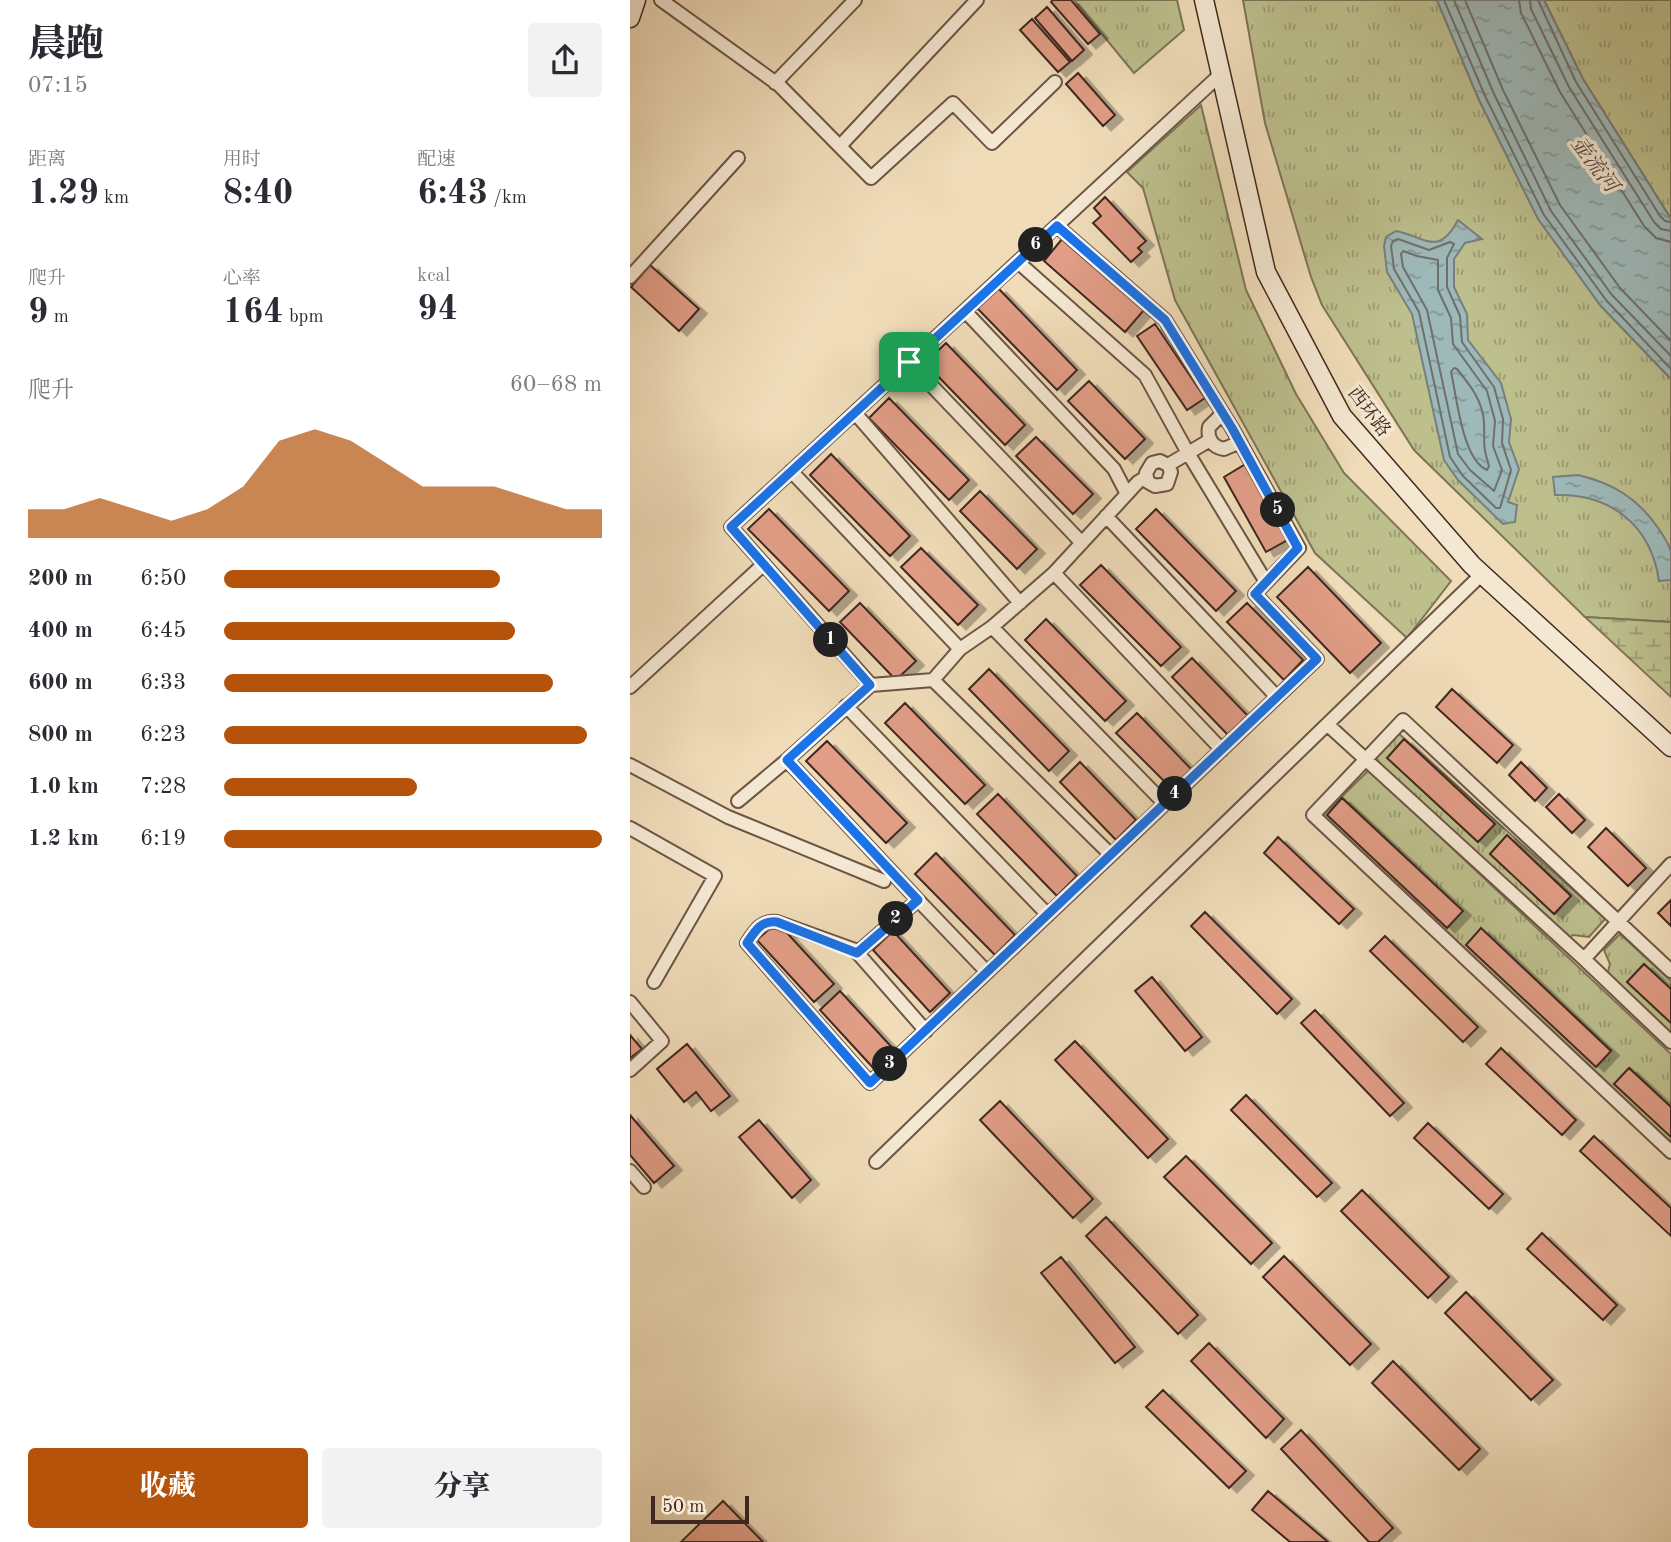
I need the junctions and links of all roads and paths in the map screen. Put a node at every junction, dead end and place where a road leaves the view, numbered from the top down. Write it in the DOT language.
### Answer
graph roads {
  1 [pos="636,0"];
  2 [pos="661,0"];
  3 [pos="855,0"];
  4 [pos="977,0"];
  5 [pos="1204,0"];
  6 [pos="630,18"];
  7 [pos="1222,73"];
  8 [pos="1055,82"];
  9 [pos="775,83"];
  10 [pos="840,146"];
  11 [pos="738,158"];
  12 [pos="1057,226"];
  13 [pos="1018,262"];
  14 [pos="630,277"];
  15 [pos="965,311"];
  16 [pos="909,362"];
  17 [pos="855,413"];
  18 [pos="1223,414"];
  19 [pos="1210,440"];
  20 [pos="1240,442"];
  21 [pos="1188,453"];
  22 [pos="1168,465"];
  23 [pos="791,471"];
  24 [pos="1146,477"];
  25 [pos="1127,494"];
  26 [pos="1106,516"];
  27 [pos="1082,543"];
  28 [pos="764,564"];
  29 [pos="1054,573"];
  30 [pos="1482,574"];
  31 [pos="1266,582"];
  32 [pos="1020,603"];
  33 [pos="992,627"];
  34 [pos="960,649"];
  35 [pos="933,680"];
  36 [pos="870,685"];
  37 [pos="630,687"];
  38 [pos="1277,697"];
  39 [pos="846,706"];
  40 [pos="1328,725"];
  41 [pos="1671,747"];
  42 [pos="1222,750"];
  43 [pos="787,760"];
  44 [pos="1366,760"];
  45 [pos="630,765"];
  46 [pos="738,801"];
  47 [pos="1165,804"];
  48 [pos="630,828"];
  49 [pos="1111,855"];
  50 [pos="1671,864"];
  51 [pos="884,881"];
  52 [pos="918,900"];
  53 [pos="1048,915"];
  54 [pos="1618,922"];
  55 [pos="857,953"];
  56 [pos="1584,958"];
  57 [pos="1671,971"];
  58 [pos="988,972"];
  59 [pos="654,982"];
  60 [pos="630,1002"];
  61 [pos="926,1031"];
  62 [pos="1671,1042"];
  63 [pos="630,1070"];
  64 [pos="1671,1153"];
  65 [pos="876,1162"];
  66 [pos="630,1171"];
  67 [pos="644,1186"];
  1 -- 6 [label="main road"];
  2 -- 9 [label="street"];
  3 -- 9 [label="street"];
  4 -- 10 [label="street"];
  5 -- 7 [label="main road, 西环路"];
  7 -- 12 [label="street"];
  7 -- 30 [label="main road, 西环路"];
  8 -- 10 [label="street"];
  9 -- 10 [label="street"];
  11 -- 14 [label="street"];
  12 -- 13 [label="street"];
  12 -- 18 [label="street"];
  13 -- 15 [label="street"];
  13 -- 21 [label="street"];
  15 -- 16 [label="street"];
  15 -- 25 [label="street"];
  16 -- 17 [label="street"];
  16 -- 27 [label="street"];
  17 -- 23 [label="street"];
  17 -- 32 [label="street"];
  18 -- 19 [label="street"];
  18 -- 20 [label="street"];
  19 -- 20 [label="street"];
  19 -- 21 [label="street"];
  20 -- 31 [label="street"];
  21 -- 22 [label="street"];
  21 -- 31 [label="street"];
  22 -- 24 [label="street"];
  22 -- 24 [label="street"];
  23 -- 28 [label="street"];
  23 -- 34 [label="street"];
  24 -- 25 [label="street"];
  25 -- 26 [label="street"];
  26 -- 27 [label="street"];
  26 -- 38 [label="street"];
  27 -- 29 [label="street"];
  28 -- 36 [label="street"];
  28 -- 37 [label="street"];
  29 -- 32 [label="street"];
  29 -- 42 [label="street"];
  30 -- 40 [label="street"];
  30 -- 41 [label="main road, 西环路"];
  31 -- 38 [label="street"];
  32 -- 33 [label="street"];
  33 -- 34 [label="street"];
  33 -- 47 [label="street"];
  34 -- 35 [label="street"];
  35 -- 36 [label="street"];
  35 -- 49 [label="street"];
  36 -- 39 [label="street"];
  38 -- 42 [label="street"];
  39 -- 43 [label="street"];
  39 -- 53 [label="street"];
  40 -- 44 [label="street"];
  40 -- 65 [label="street"];
  42 -- 47 [label="street"];
  43 -- 46 [label="street"];
  43 -- 52 [label="street"];
  44 -- 54 [label="street"];
  44 -- 56 [label="street"];
  44 -- 64 [label="street"];
  45 -- 51 [label="street"];
  47 -- 49 [label="street"];
  48 -- 59 [label="street"];
  49 -- 53 [label="street"];
  50 -- 54 [label="street"];
  52 -- 55 [label="street"];
  52 -- 58 [label="street"];
  53 -- 58 [label="street"];
  54 -- 56 [label="street"];
  54 -- 57 [label="street"];
  55 -- 61 [label="street"];
  55 -- 61 [label="street"];
  56 -- 62 [label="street"];
  58 -- 61 [label="street"];
  60 -- 63 [label="street"];
  66 -- 67 [label="street"];
}
